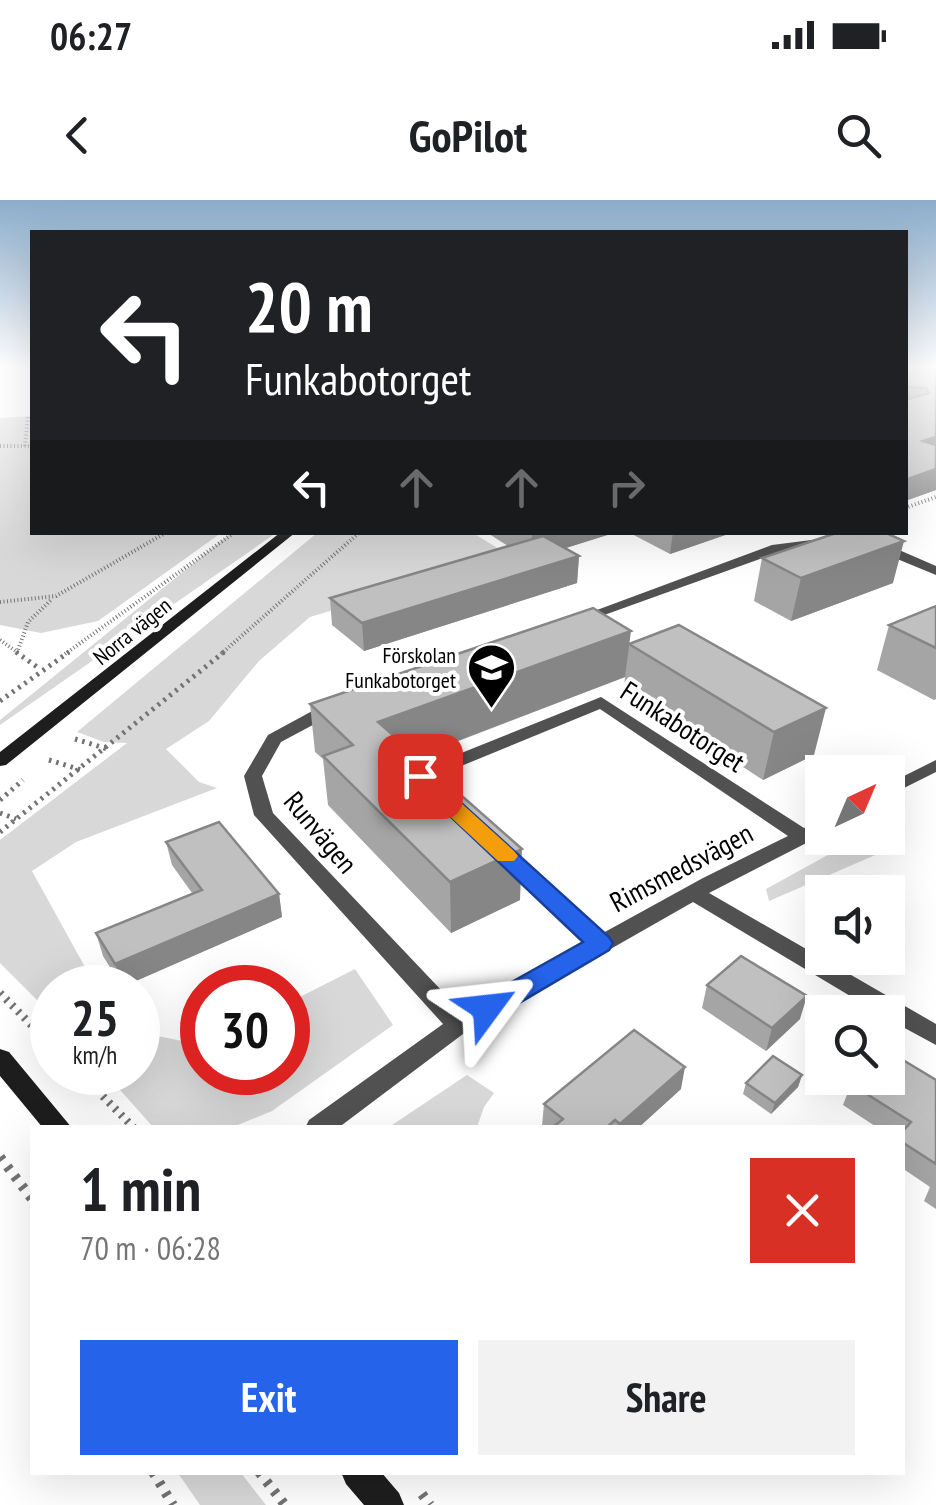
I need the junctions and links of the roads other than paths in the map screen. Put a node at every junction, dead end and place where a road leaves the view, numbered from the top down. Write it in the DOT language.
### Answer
graph roads {
  1 [pos="286,535"];
  2 [pos="846,540"];
  3 [pos="865,544"];
  4 [pos="936,570"];
  5 [pos="559,626"];
  6 [pos="359,698"];
  7 [pos="0,761"];
  8 [pos="936,765"];
  9 [pos="905,782"];
  10 [pos="447,802"];
  11 [pos="805,828"];
  12 [pos="805,836"];
  13 [pos="488,840"];
  14 [pos="692,893"];
  15 [pos="600,943"];
  16 [pos="459,1025"];
  17 [pos="936,1036"];
  18 [pos="0,1059"];
  19 [pos="55,1125"];
  20 [pos="322,1125"];
  21 [pos="361,1475"];
  22 [pos="387,1505"];
  1 -- 7 [label="main road, Norra vägen"];
  2 -- 5 [label="street"];
  3 -- 4 [label="street"];
  6 -- 16 [label="street, Runvägen"];
  8 -- 9 [label="street"];
  10 -- 11 [label="street, Funkabotorget"];
  12 -- 14 [label="street, Rimsmedsvägen"];
  13 -- 15 [label="street"];
  14 -- 15 [label="street, Rimsmedsvägen"];
  14 -- 17 [label="street"];
  15 -- 16 [label="street, Rimsmedsvägen"];
  16 -- 20 [label="street, Rimsmedsvägen"];
  18 -- 19 [label="main road"];
  21 -- 22 [label="main road"];
}
